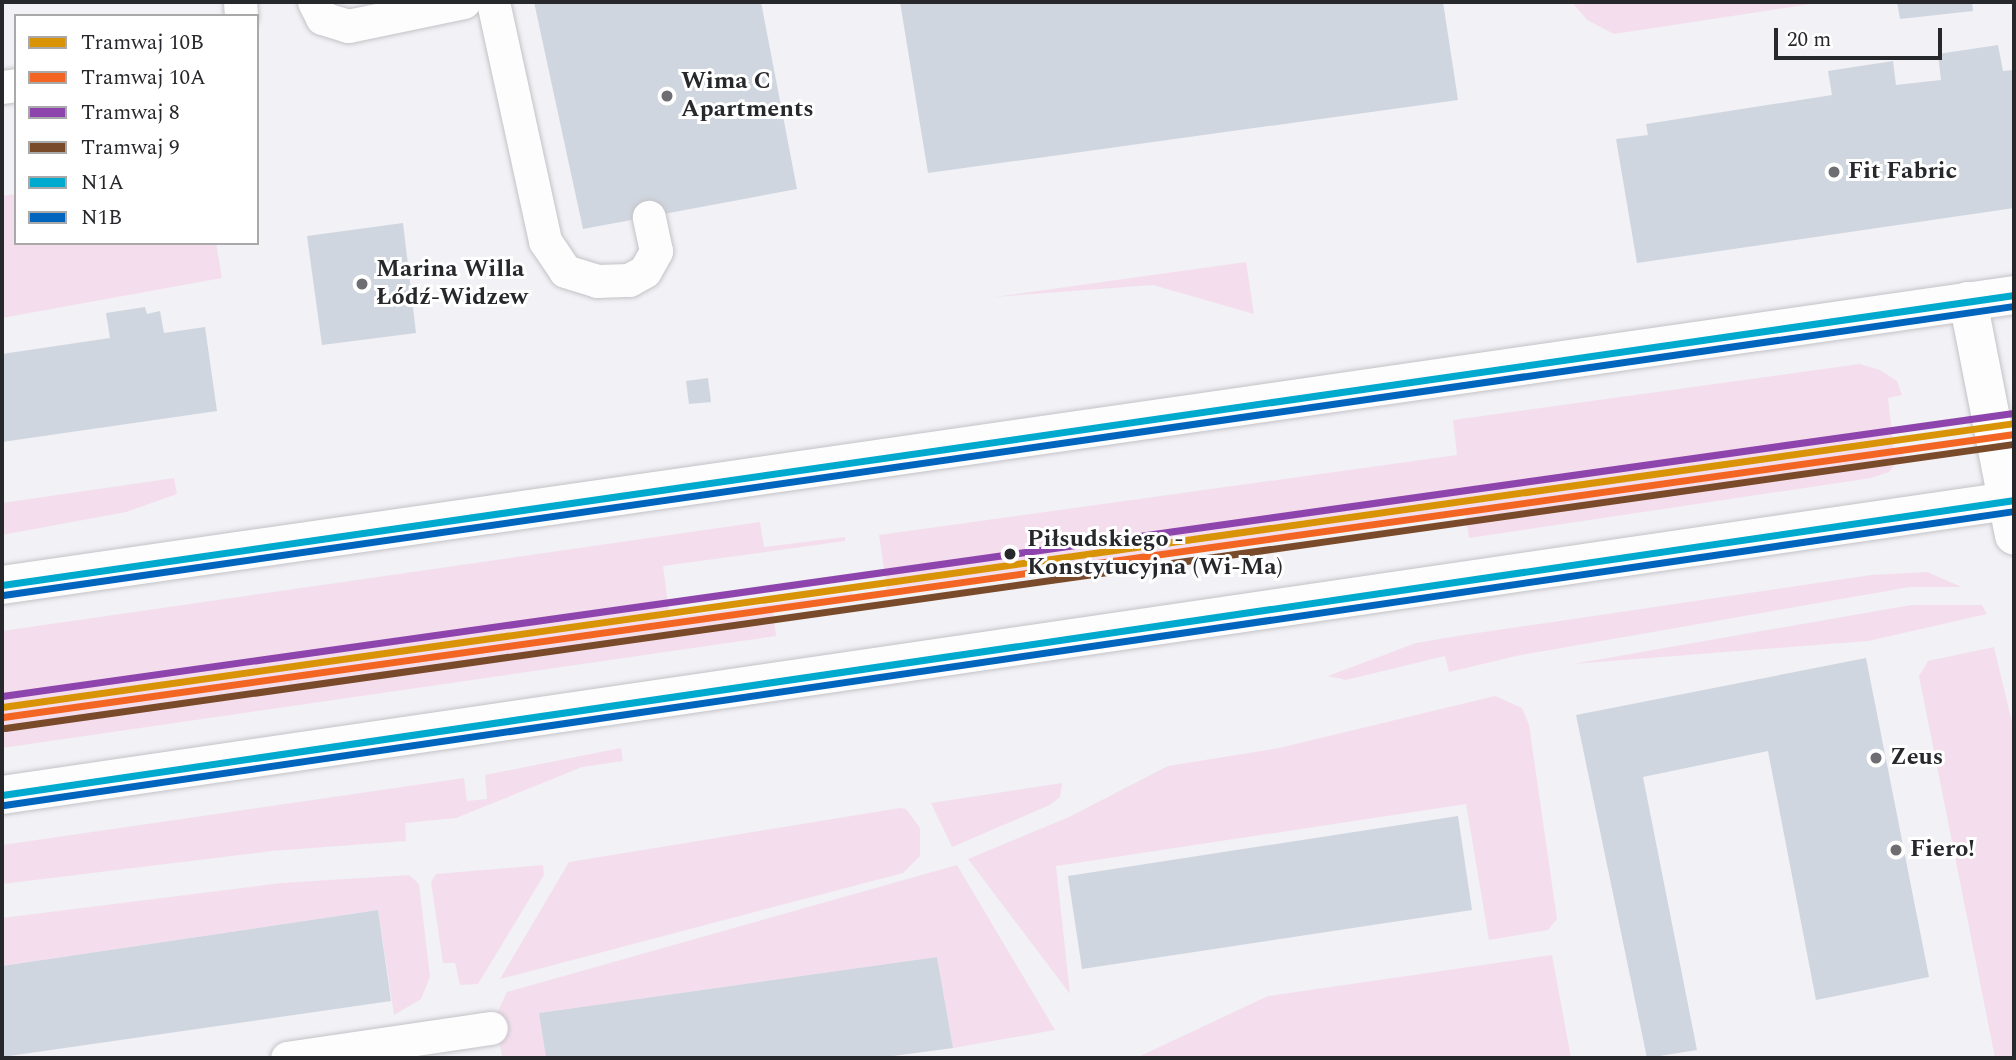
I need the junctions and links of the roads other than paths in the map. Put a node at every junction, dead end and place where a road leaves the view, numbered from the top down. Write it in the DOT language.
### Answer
graph roads {
  1 [pos="314,2"];
  2 [pos="464,2"];
  3 [pos="487,5"];
  4 [pos="649,217"];
  5 [pos="2014,295"];
  6 [pos="1968,301"];
  7 [pos="2012,513"];
  8 [pos="2,585"];
  9 [pos="2,795"];
  10 [pos="491,1028"];
  11 [pos="287,1058"];
  1 -- 2 [label="lane"];
  3 -- 4 [label="lane"];
  5 -- 6 [label="main road"];
  6 -- 7 [label="main road"];
  6 -- 8 [label="main road"];
  7 -- 9 [label="main road"];
  10 -- 11 [label="lane"];
}
